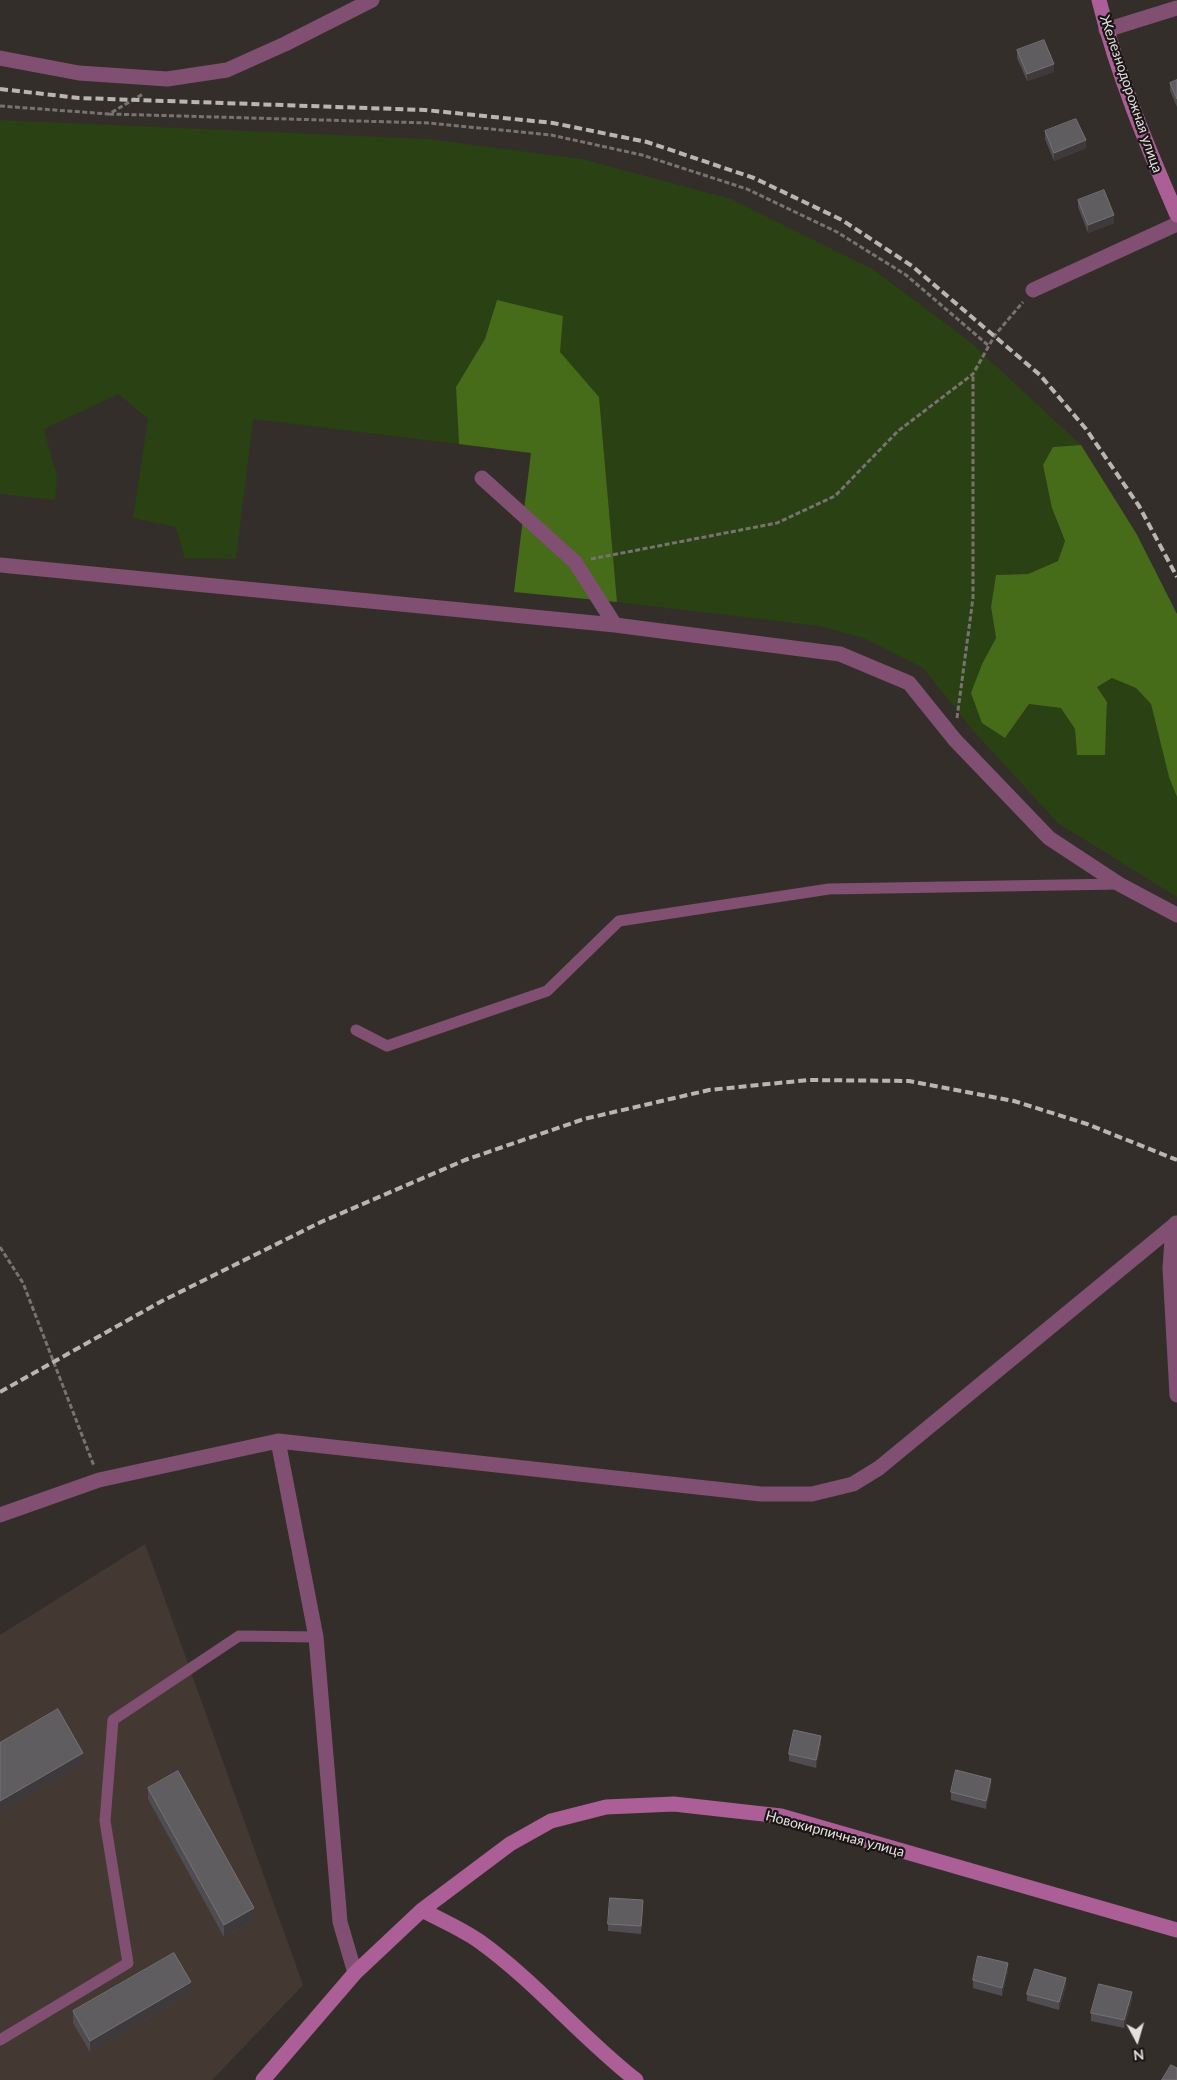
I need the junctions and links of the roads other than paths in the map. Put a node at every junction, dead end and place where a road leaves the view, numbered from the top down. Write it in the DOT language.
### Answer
graph roads {
  1 [pos="1099,0"];
  2 [pos="367,1"];
  3 [pos="1177,8"];
  4 [pos="1106,30"];
  5 [pos="0,58"];
  6 [pos="1177,216"];
  7 [pos="1177,224"];
  8 [pos="1033,290"];
  9 [pos="482,478"];
  10 [pos="0,565"];
  11 [pos="615,625"];
  12 [pos="1120,884"];
  13 [pos="1177,915"];
  14 [pos="356,1030"];
  15 [pos="1175,1224"];
  16 [pos="1177,1395"];
  17 [pos="278,1441"];
  18 [pos="0,1515"];
  19 [pos="316,1637"];
  20 [pos="422,1910"];
  21 [pos="1177,1930"];
  22 [pos="355,1973"];
  23 [pos="0,2040"];
  24 [pos="264,2080"];
  25 [pos="636,2080"];
  1 -- 4 [label="main road, Железнодорожная улица"];
  2 -- 5 [label="street"];
  3 -- 4 [label="street"];
  4 -- 6 [label="main road, Железнодорожная улица"];
  7 -- 8 [label="street"];
  9 -- 11 [label="street"];
  10 -- 11 [label="street"];
  11 -- 12 [label="street"];
  12 -- 13 [label="street"];
  12 -- 14 [label="lane"];
  15 -- 16 [label="street"];
  15 -- 17 [label="street"];
  17 -- 18 [label="street"];
  17 -- 19 [label="street"];
  19 -- 22 [label="street"];
  19 -- 23 [label="lane"];
  20 -- 21 [label="main road, Новокирпичная улица"];
  20 -- 22 [label="main road, Новокирпичная улица"];
  20 -- 25 [label="main road"];
  22 -- 24 [label="main road, Новокирпичная улица"];
}
